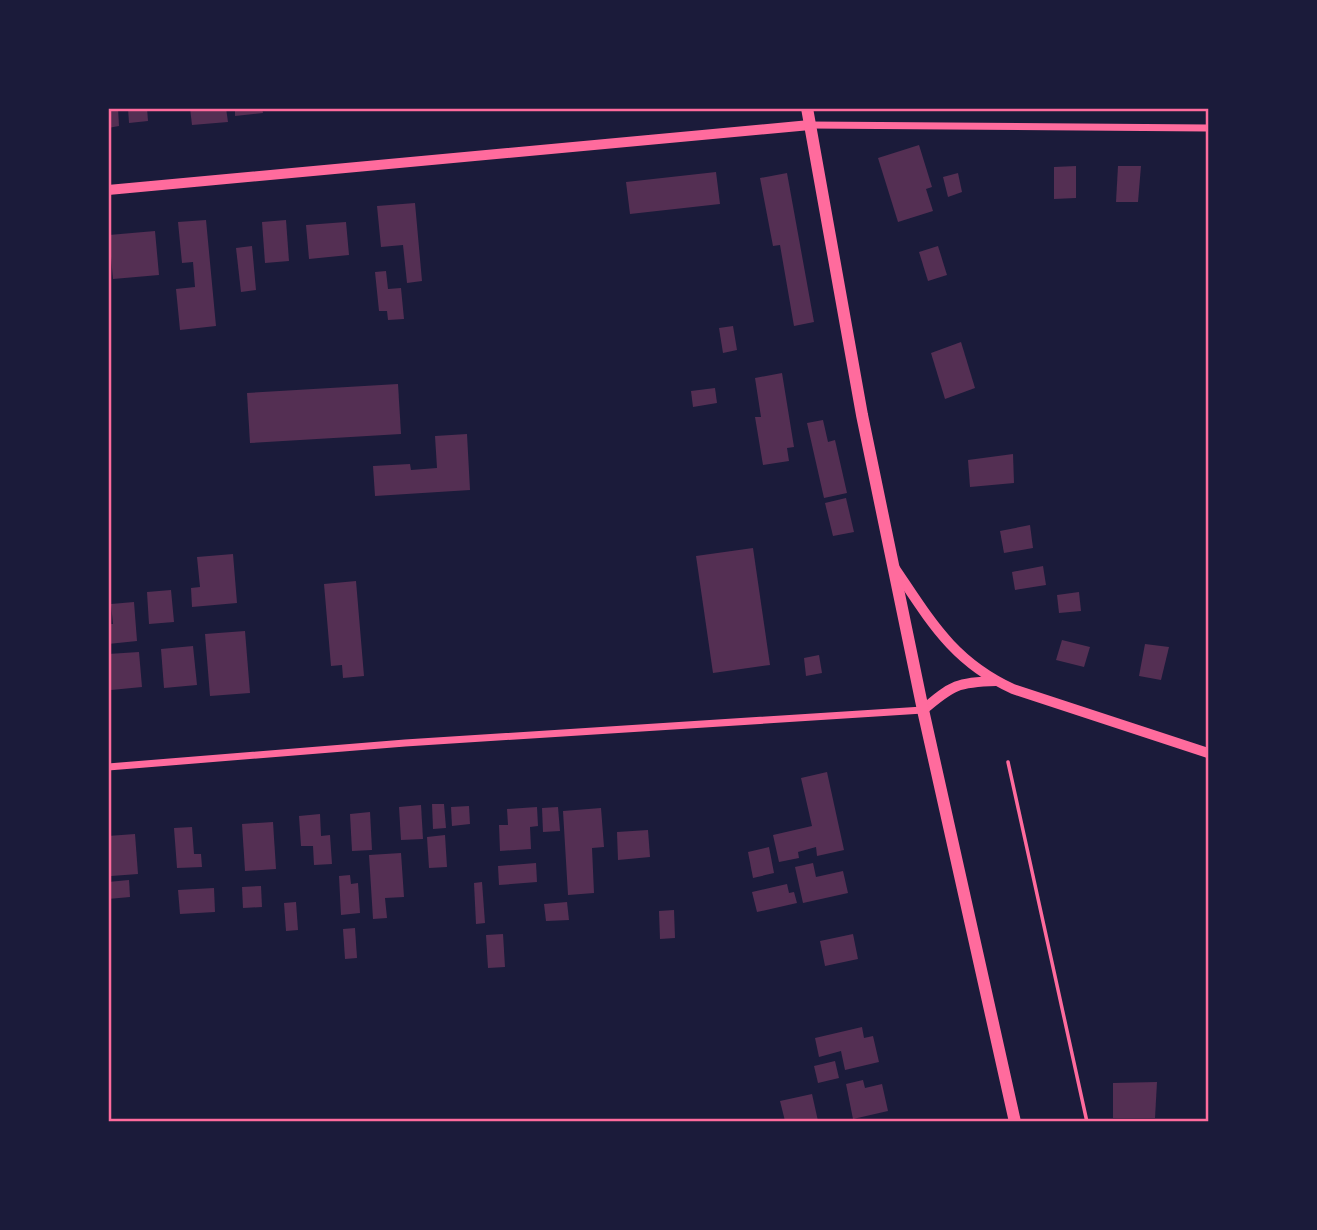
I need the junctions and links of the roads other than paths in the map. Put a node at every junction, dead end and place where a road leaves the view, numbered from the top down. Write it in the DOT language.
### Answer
graph roads {
  1 [pos="807,108"];
  2 [pos="810,125"];
  3 [pos="1209,128"];
  4 [pos="108,190"];
  5 [pos="893,566"];
  6 [pos="996,681"];
  7 [pos="923,710"];
  8 [pos="1209,753"];
  9 [pos="108,767"];
  10 [pos="1015,1122"];
  1 -- 2 [label="main road"];
  2 -- 3 [label="street"];
  2 -- 4 [label="street"];
  2 -- 5 [label="main road"];
  5 -- 6 [label="street"];
  5 -- 7 [label="main road"];
  6 -- 7 [label="street"];
  6 -- 8 [label="street"];
  7 -- 9 [label="street"];
  7 -- 10 [label="main road"];
}
